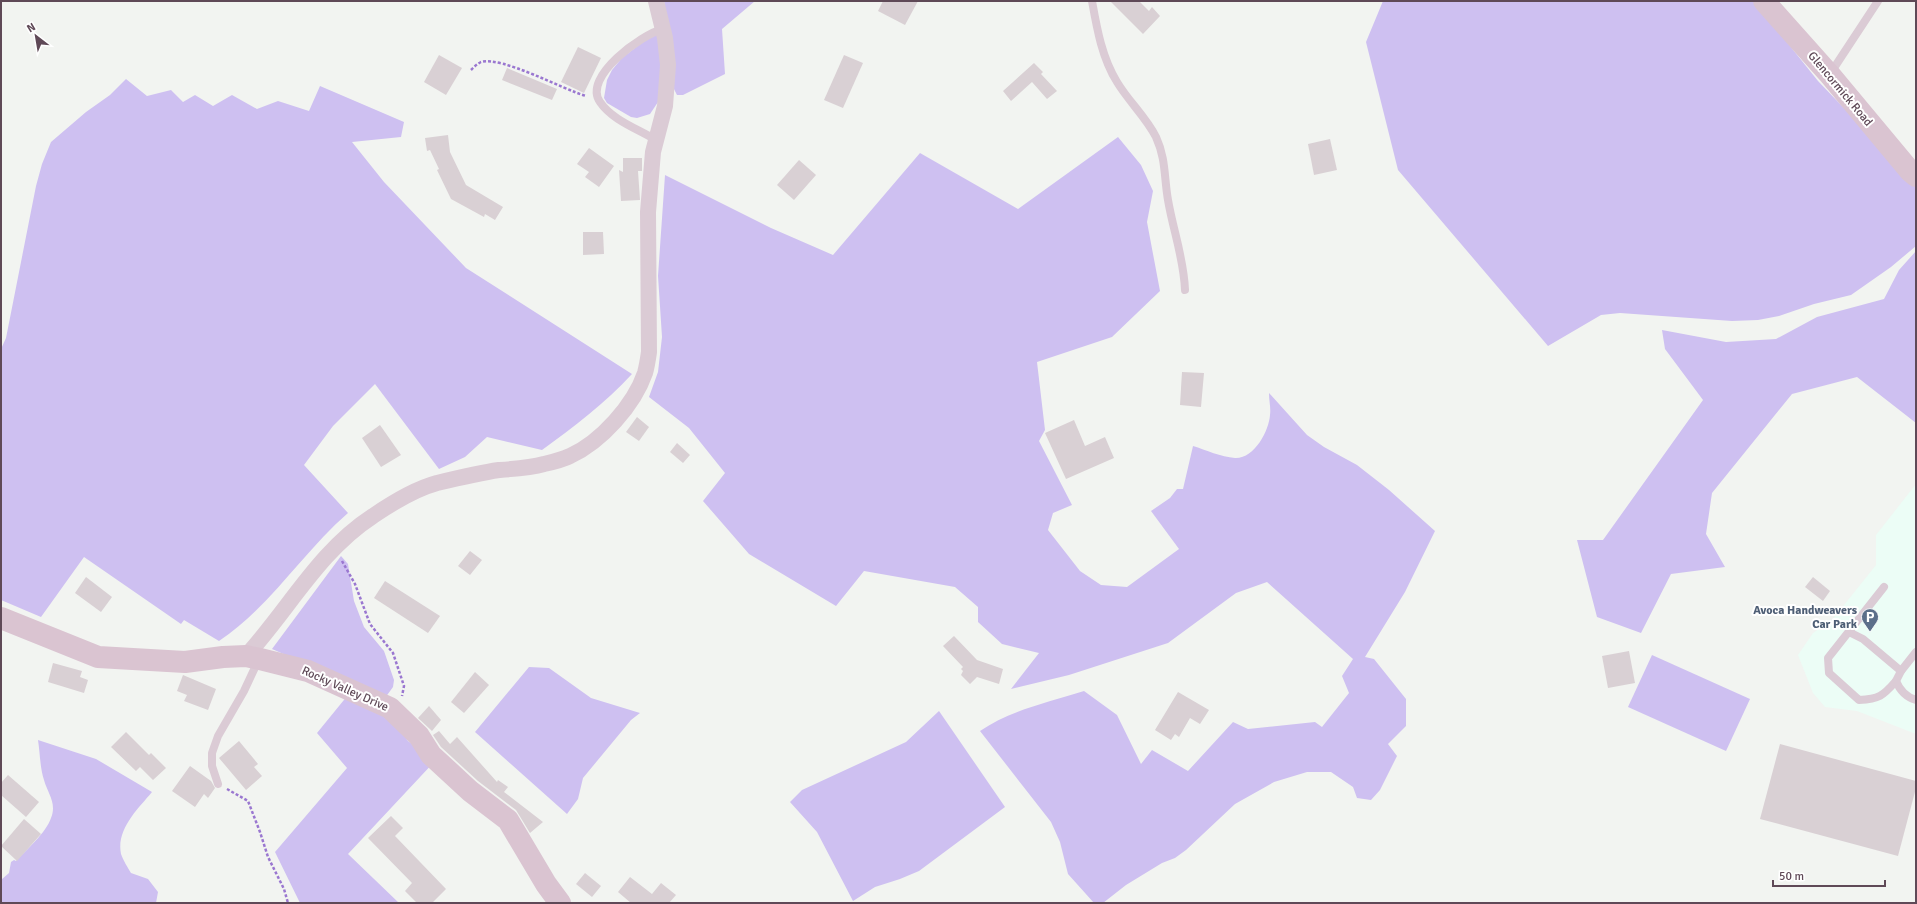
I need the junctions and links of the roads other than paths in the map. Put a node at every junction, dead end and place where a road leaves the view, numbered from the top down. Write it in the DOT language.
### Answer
graph roads {
  1 [pos="656,1"];
  2 [pos="1092,1"];
  3 [pos="1764,1"];
  4 [pos="1878,1"];
  5 [pos="663,29"];
  6 [pos="1830,75"];
  7 [pos="656,140"];
  8 [pos="1916,176"];
  9 [pos="1185,290"];
  10 [pos="1884,587"];
  11 [pos="1,618"];
  12 [pos="1850,632"];
  13 [pos="1916,652"];
  14 [pos="253,657"];
  15 [pos="1901,672"];
  16 [pos="1896,681"];
  17 [pos="1916,700"];
  18 [pos="218,784"];
  19 [pos="560,903"];
  1 -- 5 [label="street"];
  2 -- 9 [label="lane"];
  3 -- 6 [label="street, Glencormick Road"];
  4 -- 6 [label="lane"];
  5 -- 7 [label="street"];
  5 -- 7 [label="lane"];
  6 -- 8 [label="street, Glencormick Road"];
  7 -- 14 [label="street"];
  10 -- 12 [label="lane"];
  11 -- 14 [label="street, Rocky Valley Drive"];
  12 -- 15 [label="lane"];
  12 -- 16 [label="lane"];
  13 -- 15 [label="lane"];
  14 -- 18 [label="lane"];
  14 -- 19 [label="street, Rocky Valley Drive"];
  15 -- 16 [label="lane"];
  16 -- 17 [label="lane"];
}
